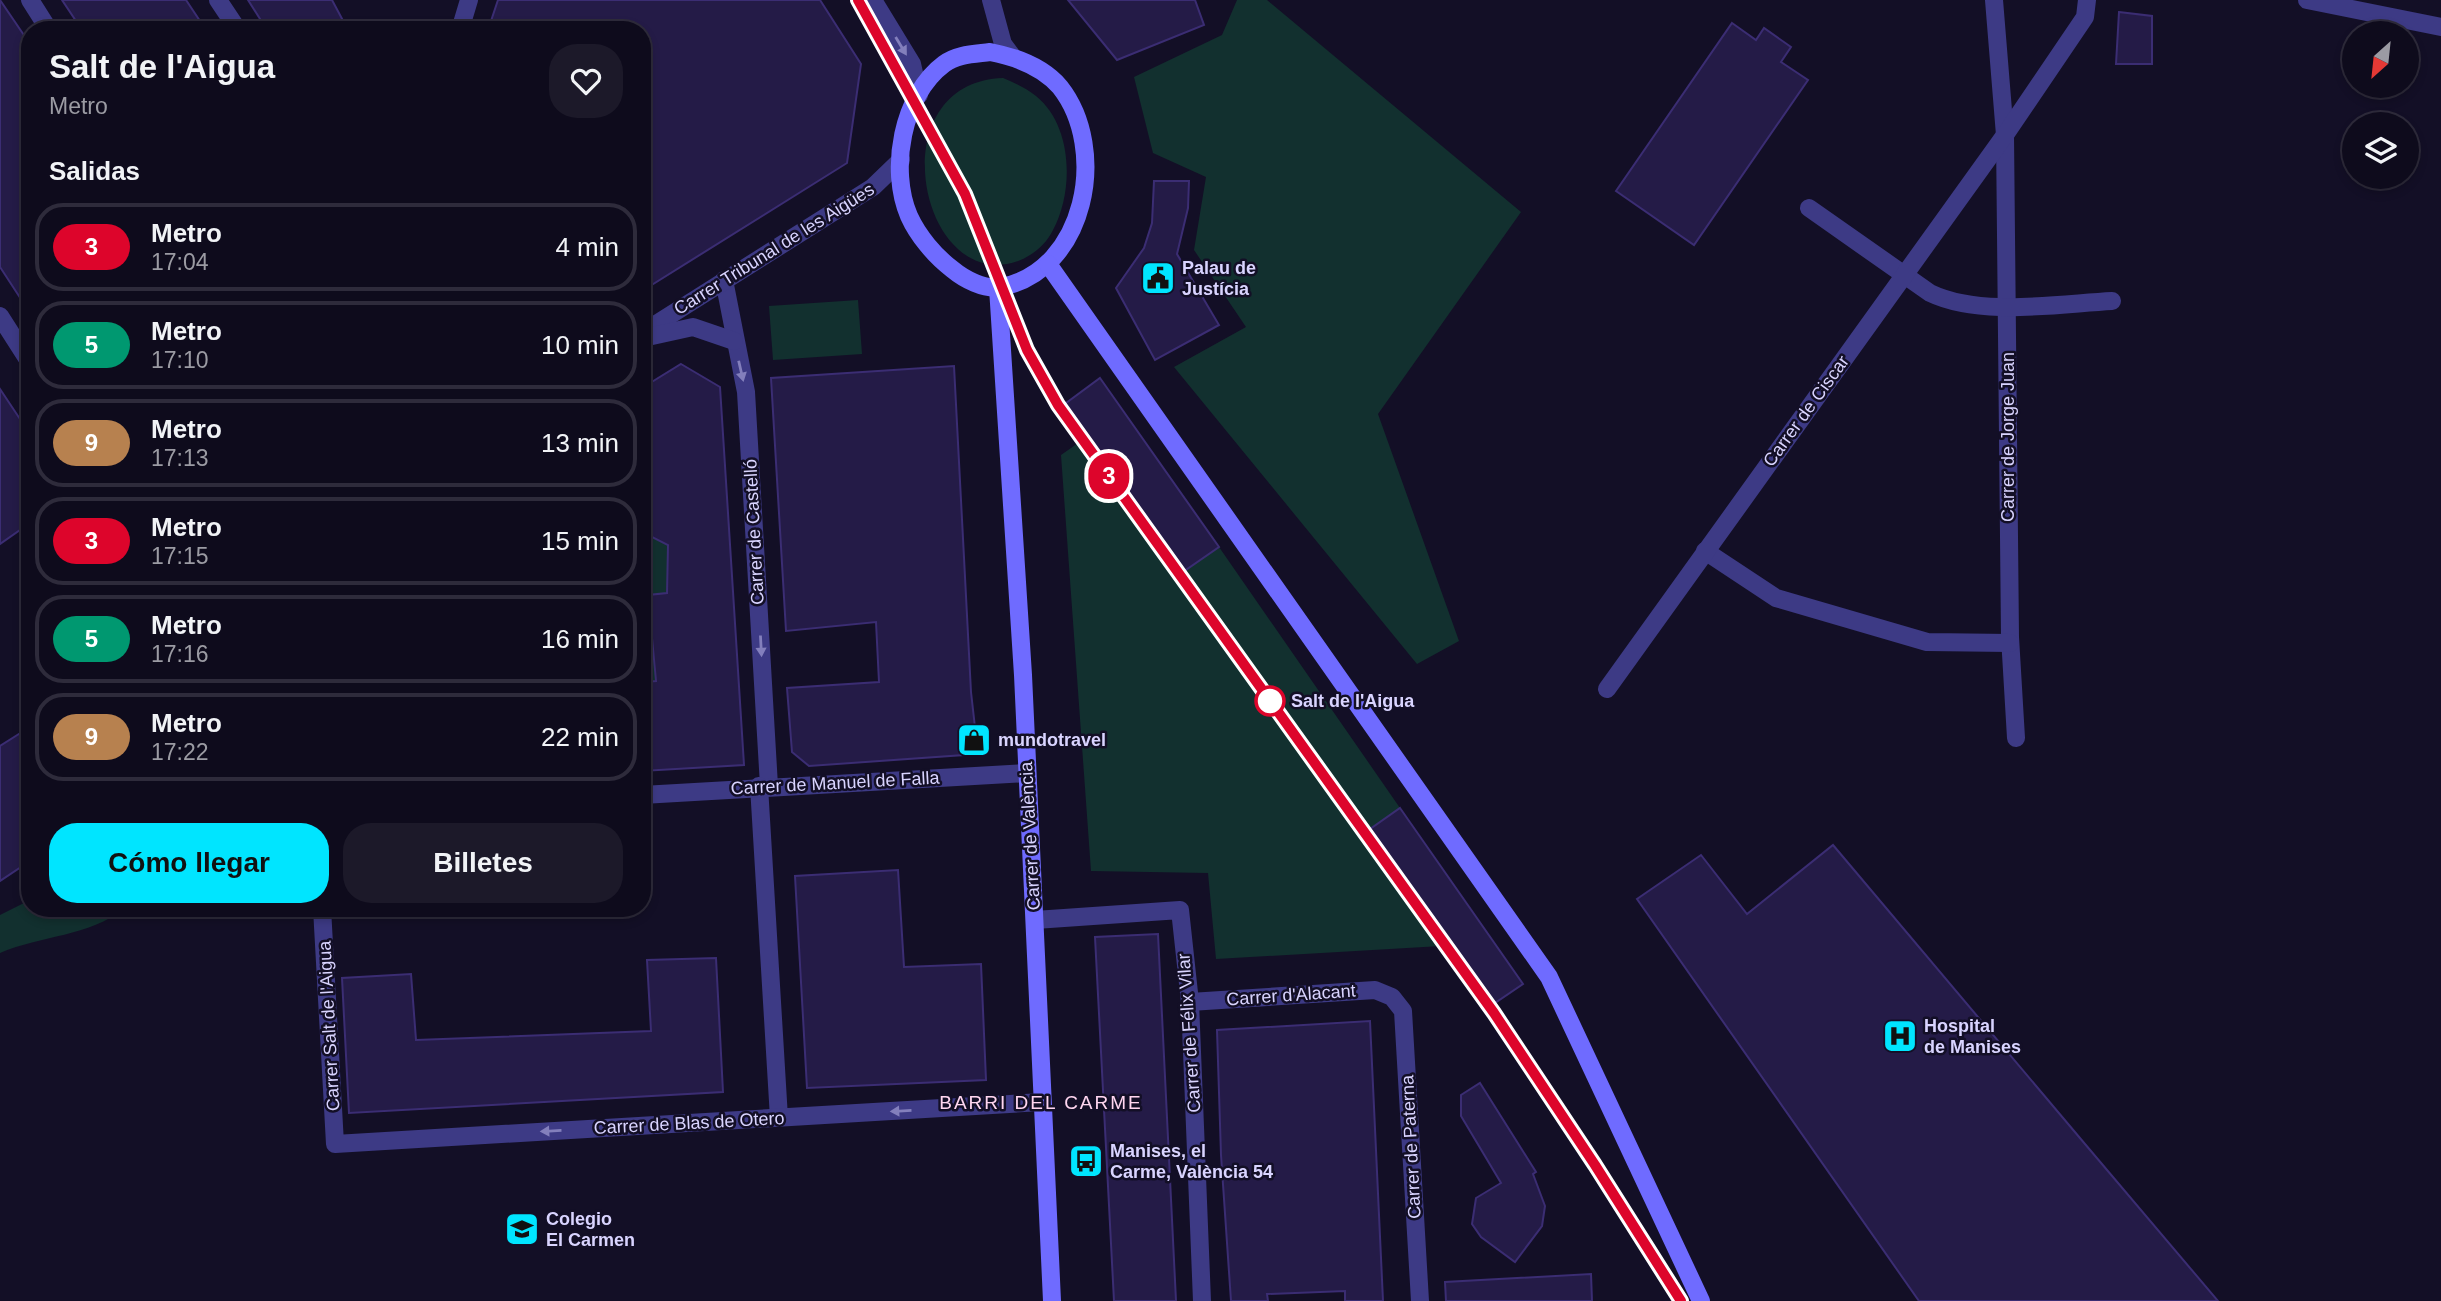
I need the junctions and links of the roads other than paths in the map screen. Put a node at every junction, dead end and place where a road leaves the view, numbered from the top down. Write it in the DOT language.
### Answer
graph roads {
  1 [pos="30,0"];
  2 [pos="218,0"];
  3 [pos="469,0"];
  4 [pos="873,0"];
  5 [pos="991,0"];
  6 [pos="1994,0"];
  7 [pos="2087,0"];
  8 [pos="2307,0"];
  9 [pos="43,21"];
  10 [pos="232,21"];
  11 [pos="463,21"];
  12 [pos="2441,27"];
  13 [pos="1012,56"];
  14 [pos="919,95"];
  15 [pos="2005,135"];
  16 [pos="901,160"];
  17 [pos="1809,208"];
  18 [pos="1048,264"];
  19 [pos="1904,275"];
  20 [pos="724,280"];
  21 [pos="998,288"];
  22 [pos="2112,301"];
  23 [pos="2007,305"];
  24 [pos="0,316"];
  25 [pos="651,329"];
  26 [pos="651,334"];
  27 [pos="734,341"];
  28 [pos="21,348"];
  29 [pos="1705,551"];
  30 [pos="2010,643"];
  31 [pos="1607,689"];
  32 [pos="2016,738"];
  33 [pos="1027,774"];
  34 [pos="764,786"];
  35 [pos="651,793"];
  36 [pos="322,917"];
  37 [pos="1035,920"];
  38 [pos="1392,997"];
  39 [pos="1190,1002"];
  40 [pos="1042,1102"];
  41 [pos="779,1118"];
  42 [pos="335,1144"];
  43 [pos="1052,1301"];
  44 [pos="1202,1301"];
  45 [pos="1420,1301"];
  46 [pos="1701,1301"];
  1 -- 9 [label="street"];
  2 -- 10 [label="street"];
  3 -- 11 [label="street"];
  4 -- 14 [label="street, one-way"];
  5 -- 13 [label="street"];
  6 -- 15 [label="street, Carrer de Jorge Juan"];
  7 -- 15 [label="street, Carrer de Ciscar"];
  8 -- 12 [label="street"];
  13 -- 14 [label="main road"];
  13 -- 18 [label="main road"];
  14 -- 16 [label="main road"];
  15 -- 19 [label="street, Carrer de Ciscar"];
  15 -- 23 [label="street, Carrer de Jorge Juan"];
  16 -- 20 [label="street, Carrer Tribunal de les Aigües"];
  16 -- 21 [label="main road"];
  17 -- 19 [label="street"];
  18 -- 21 [label="main road"];
  18 -- 46 [label="main road"];
  19 -- 23 [label="street"];
  19 -- 29 [label="street, Carrer de Ciscar"];
  20 -- 25 [label="street, Carrer Tribunal de les Aigües"];
  20 -- 27 [label="street, Carrer de Castelló"];
  21 -- 33 [label="main road, Carrer de València"];
  22 -- 23 [label="street"];
  23 -- 30 [label="street, Carrer de Jorge Juan"];
  24 -- 28 [label="street"];
  26 -- 27 [label="street"];
  27 -- 34 [label="street, Carrer de Castelló, one-way"];
  29 -- 30 [label="street"];
  29 -- 31 [label="street, Carrer de Ciscar"];
  30 -- 32 [label="street, Carrer de Jorge Juan"];
  33 -- 34 [label="street, Carrer de Manuel de Falla"];
  33 -- 37 [label="main road, Carrer de València"];
  34 -- 35 [label="street, Carrer de Manuel de Falla"];
  34 -- 41 [label="street, Carrer de Castelló"];
  36 -- 42 [label="street, Carrer Salt de l'Aigua"];
  37 -- 39 [label="street, Carrer de Félix Vilar"];
  37 -- 40 [label="main road, Carrer de València"];
  38 -- 39 [label="street, Carrer d'Alacant"];
  38 -- 45 [label="street, Carrer de Paterna"];
  39 -- 44 [label="street, Carrer de Félix Vilar"];
  40 -- 41 [label="street, Carrer de Blas de Otero, one-way"];
  40 -- 43 [label="main road, Carrer de València"];
  41 -- 42 [label="street, Carrer de Blas de Otero, one-way"];
}
